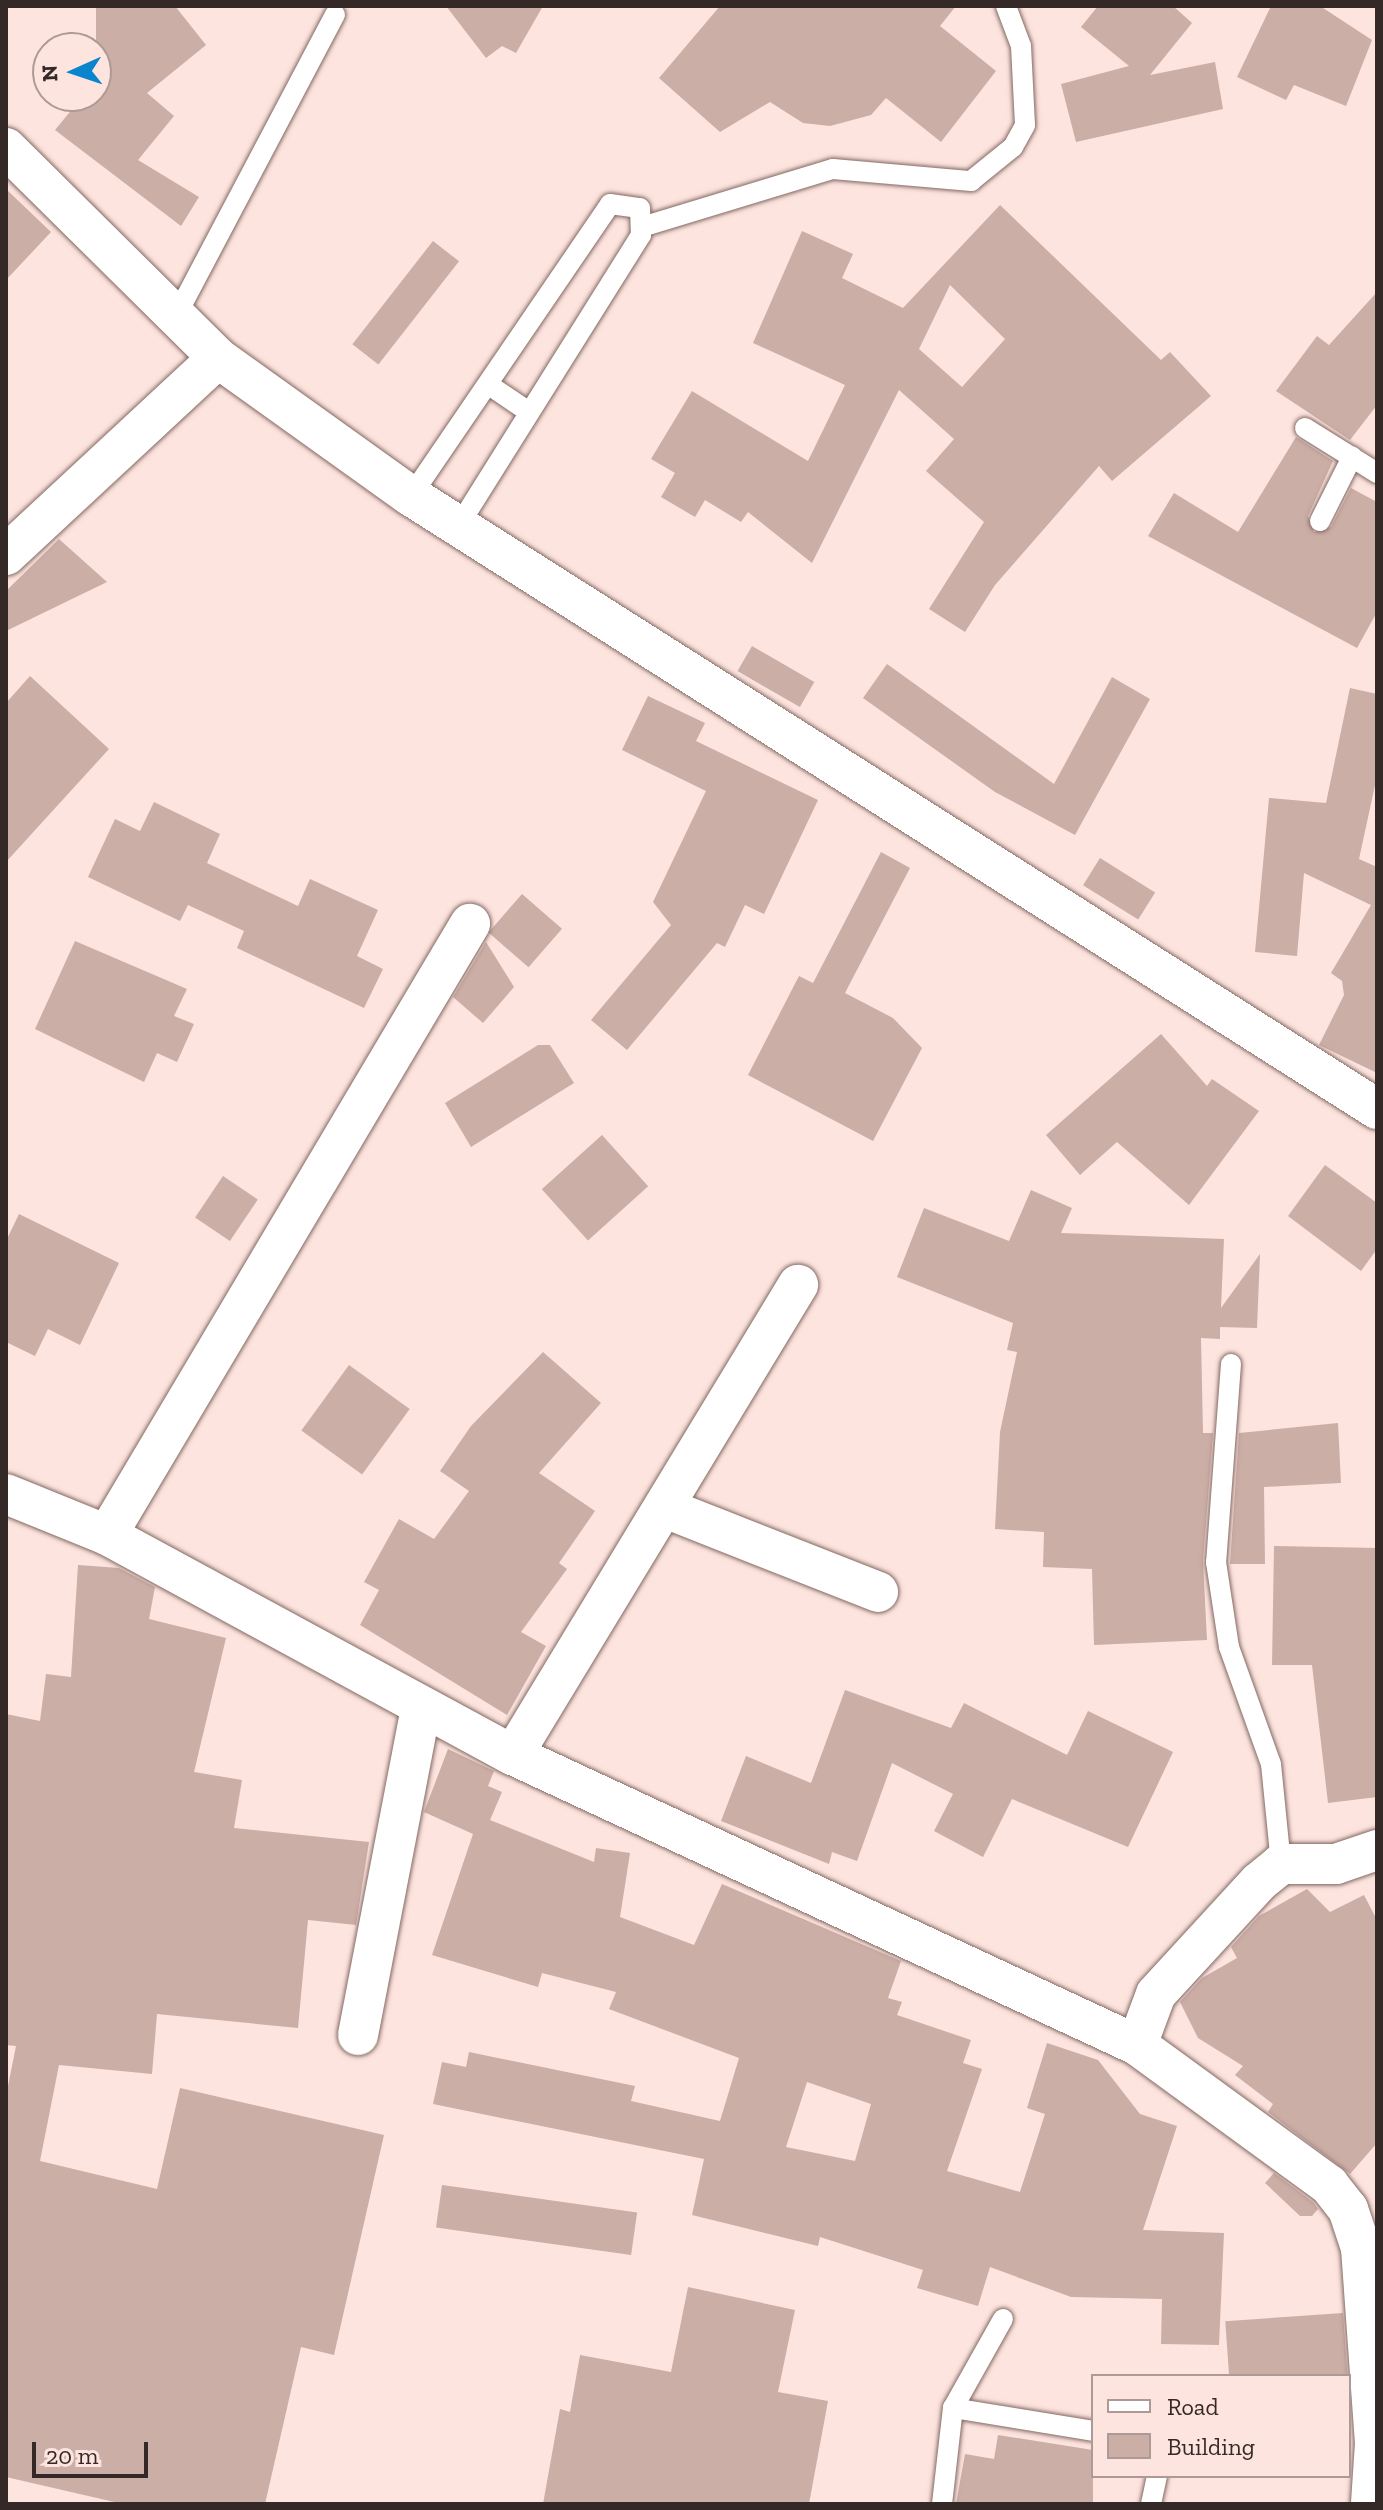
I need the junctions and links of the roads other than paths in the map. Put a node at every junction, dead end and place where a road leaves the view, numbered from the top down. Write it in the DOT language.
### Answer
graph roads {
  1 [pos="1006,6"];
  2 [pos="335,15"];
  3 [pos="6,148"];
  4 [pos="645,226"];
  5 [pos="175,318"];
  6 [pos="218,358"];
  7 [pos="489,385"];
  8 [pos="529,412"];
  9 [pos="1305,428"];
  10 [pos="1352,457"];
  11 [pos="1377,473"];
  12 [pos="411,496"];
  13 [pos="1320,521"];
  14 [pos="458,527"];
  15 [pos="6,555"];
  16 [pos="470,924"];
  17 [pos="1377,1109"];
  18 [pos="798,1285"];
  19 [pos="1231,1364"];
  20 [pos="6,1494"];
  21 [pos="665,1508"];
  22 [pos="107,1535"];
  23 [pos="878,1592"];
  24 [pos="421,1709"];
  25 [pos="513,1755"];
  26 [pos="1377,1850"];
  27 [pos="1281,1864"];
  28 [pos="358,2035"];
  29 [pos="1137,2045"];
  30 [pos="1003,2319"];
  31 [pos="953,2408"];
  32 [pos="1091,2431"];
  33 [pos="1157,2478"];
  34 [pos="942,2504"];
  35 [pos="1151,2504"];
  36 [pos="1371,2504"];
  1 -- 4 [label="lane"];
  2 -- 5 [label="lane"];
  3 -- 5 [label="street"];
  4 -- 7 [label="lane"];
  4 -- 8 [label="lane"];
  5 -- 6 [label="street"];
  6 -- 12 [label="street"];
  6 -- 15 [label="street"];
  7 -- 8 [label="lane"];
  7 -- 12 [label="lane"];
  8 -- 14 [label="lane"];
  9 -- 10 [label="lane"];
  10 -- 11 [label="lane"];
  10 -- 13 [label="lane"];
  12 -- 14 [label="street"];
  14 -- 17 [label="street"];
  16 -- 22 [label="street"];
  18 -- 21 [label="street"];
  19 -- 27 [label="lane"];
  20 -- 22 [label="street"];
  21 -- 23 [label="street"];
  21 -- 25 [label="street"];
  22 -- 24 [label="street"];
  24 -- 25 [label="street"];
  24 -- 28 [label="street"];
  25 -- 29 [label="street"];
  26 -- 27 [label="street"];
  27 -- 29 [label="street"];
  29 -- 36 [label="street"];
  30 -- 31 [label="lane"];
  31 -- 32 [label="lane"];
  31 -- 34 [label="lane"];
  33 -- 35 [label="lane"];
}
